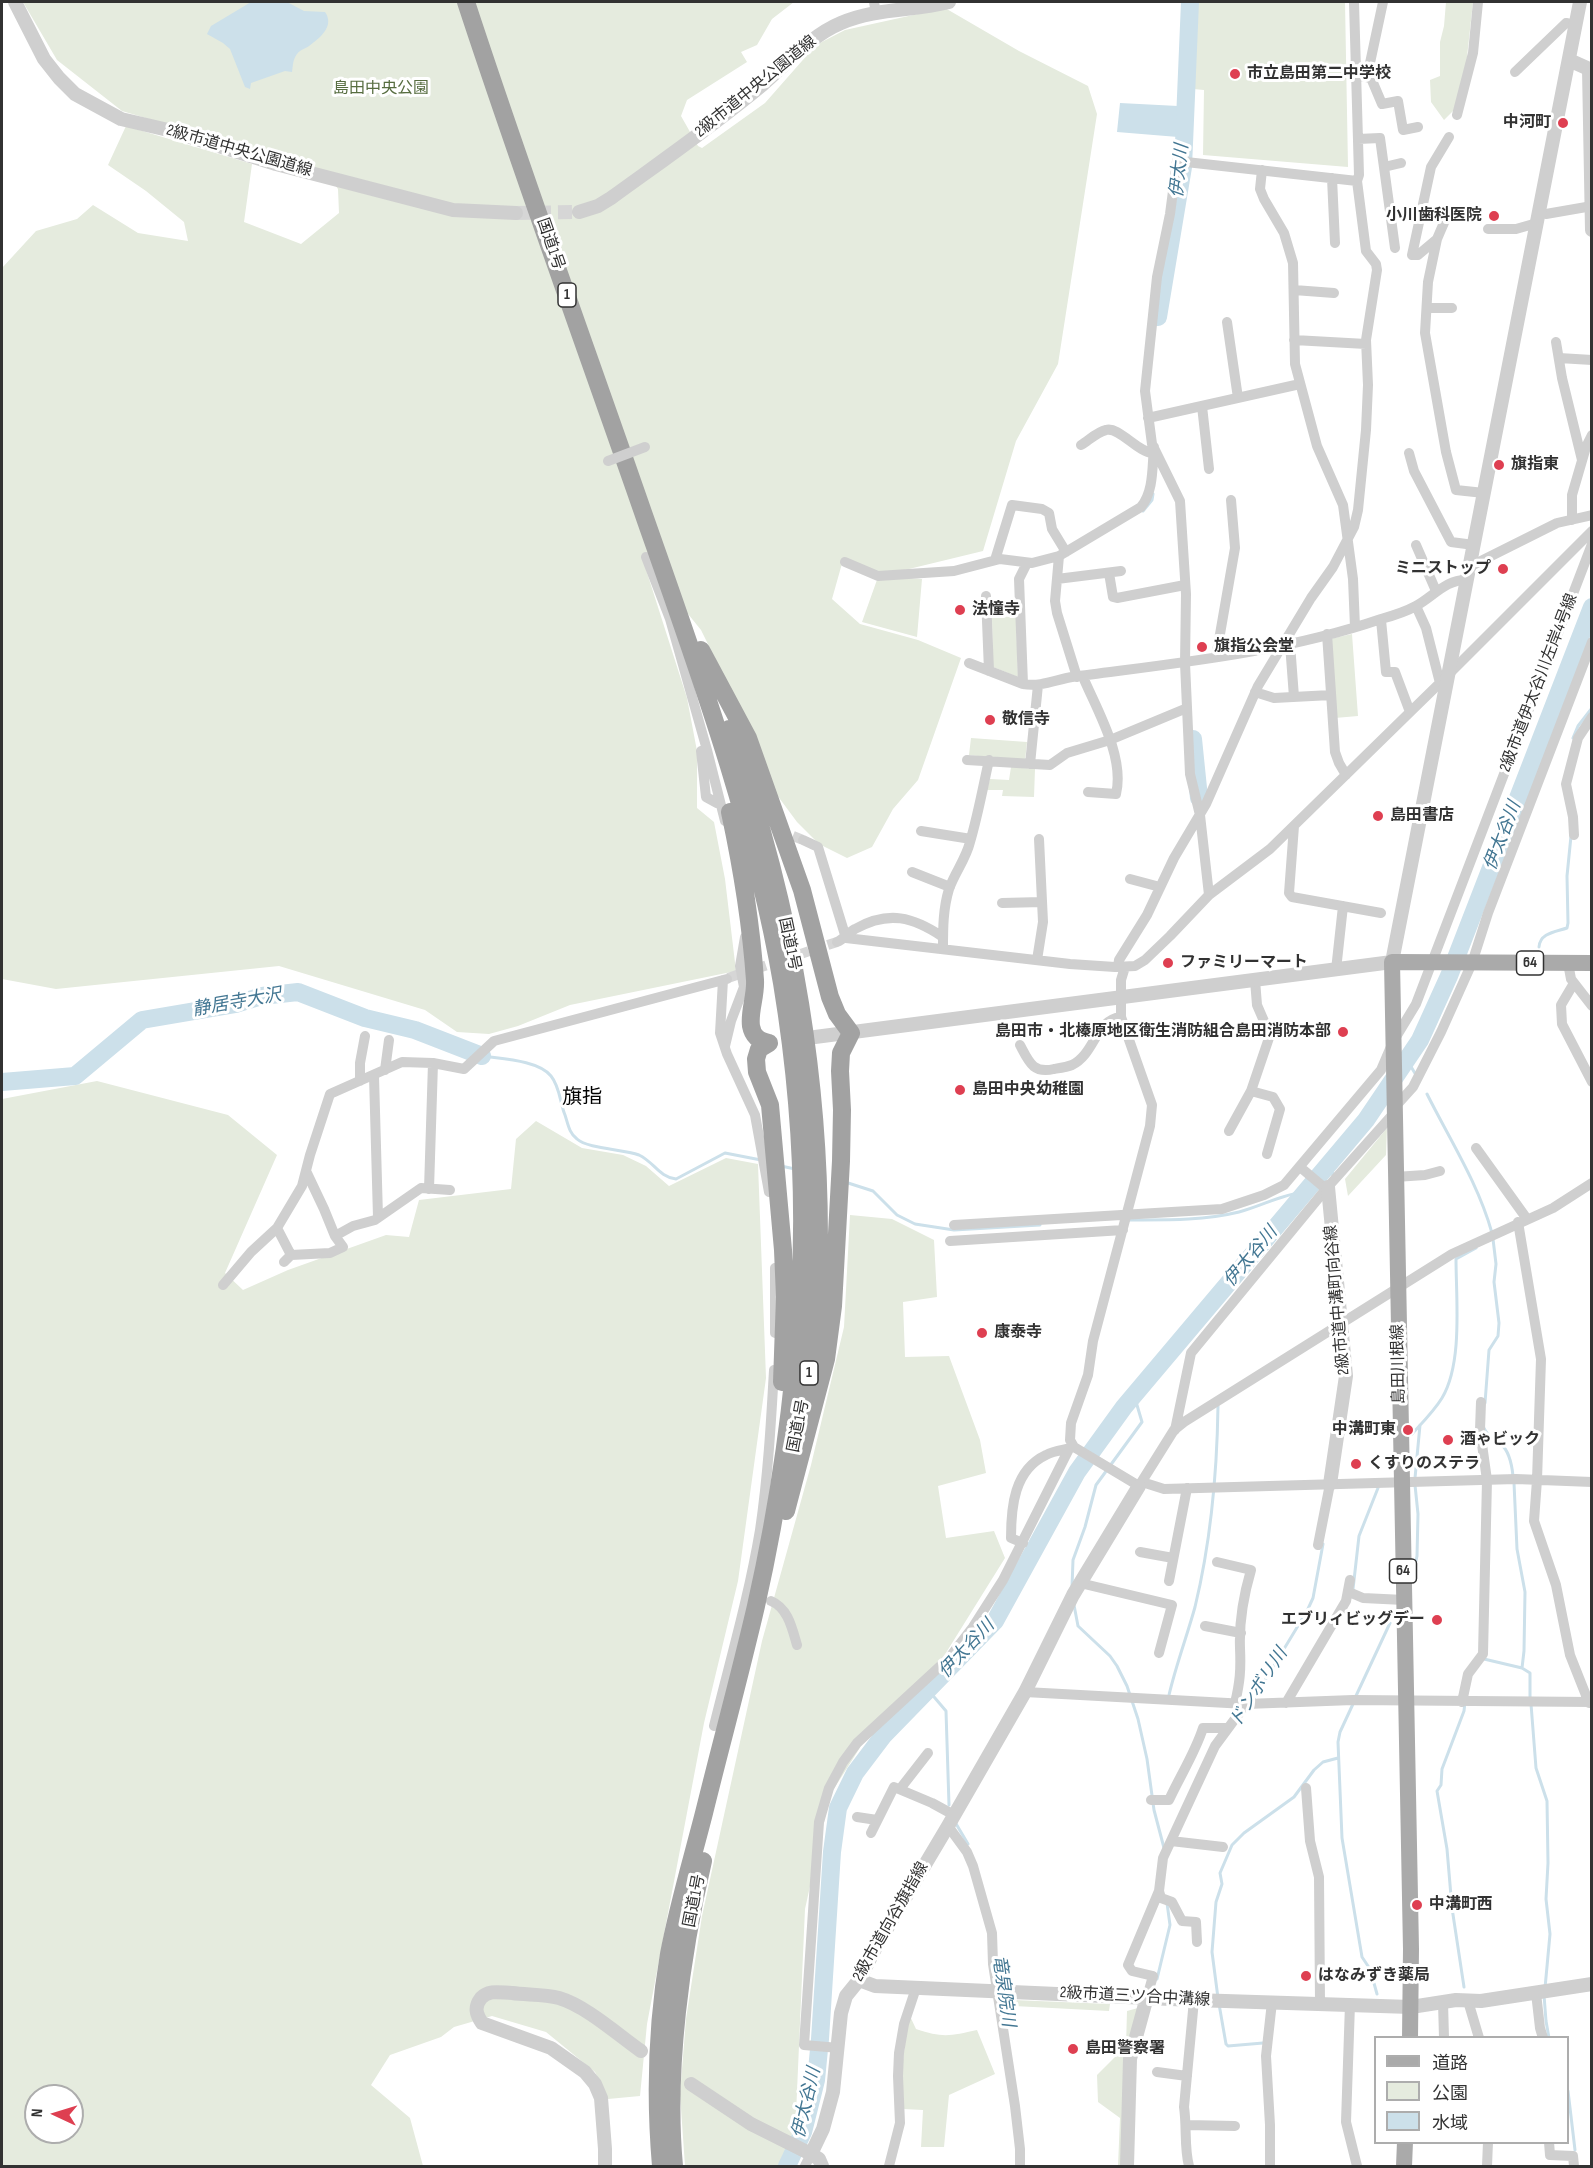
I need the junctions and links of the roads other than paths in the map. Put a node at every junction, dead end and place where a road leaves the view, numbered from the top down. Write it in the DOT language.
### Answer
graph roads {
  1 [pos="15,2"];
  2 [pos="466,2"];
  3 [pos="950,2"];
  4 [pos="1354,2"];
  5 [pos="1383,2"];
  6 [pos="1478,2"];
  7 [pos="1580,2"];
  8 [pos="875,8"];
  9 [pos="1576,25"];
  10 [pos="1569,60"];
  11 [pos="1515,72"];
  12 [pos="1362,76"];
  13 [pos="1457,115"];
  14 [pos="1418,127"];
  15 [pos="1449,137"];
  16 [pos="1358,139"];
  17 [pos="1401,164"];
  18 [pos="1384,167"];
  19 [pos="1262,170"];
  20 [pos="1332,178"];
  21 [pos="1357,181"];
  22 [pos="1591,206"];
  23 [pos="579,212"];
  24 [pos="516,213"];
  25 [pos="1446,218"];
  26 [pos="1542,218"];
  27 [pos="1488,229"];
  28 [pos="1592,230"];
  29 [pos="1437,239"];
  30 [pos="1335,243"];
  31 [pos="1395,248"];
  32 [pos="1294,290"];
  33 [pos="1334,293"];
  34 [pos="1427,308"];
  35 [pos="1452,308"];
  36 [pos="1227,322"];
  37 [pos="1294,340"];
  38 [pos="1556,342"];
  39 [pos="1366,344"];
  40 [pos="1559,358"];
  41 [pos="1592,360"];
  42 [pos="1300,384"];
  43 [pos="1238,398"];
  44 [pos="1202,406"];
  45 [pos="1148,418"];
  46 [pos="1592,435"];
  47 [pos="1081,445"];
  48 [pos="645,447"];
  49 [pos="1153,450"];
  50 [pos="1409,453"];
  51 [pos="1582,460"];
  52 [pos="608,461"];
  53 [pos="1209,469"];
  54 [pos="1484,493"];
  55 [pos="1231,500"];
  56 [pos="1592,515"];
  57 [pos="1572,520"];
  58 [pos="1592,531"];
  59 [pos="1347,542"];
  60 [pos="1592,544"];
  61 [pos="1416,545"];
  62 [pos="1474,545"];
  63 [pos="1063,554"];
  64 [pos="646,557"];
  65 [pos="995,560"];
  66 [pos="844,562"];
  67 [pos="1027,562"];
  68 [pos="1121,571"];
  69 [pos="1109,573"];
  70 [pos="1468,574"];
  71 [pos="1057,579"];
  72 [pos="1185,585"];
  73 [pos="1436,591"];
  74 [pos="986,597"];
  75 [pos="1416,606"];
  76 [pos="1381,620"];
  77 [pos="1355,627"];
  78 [pos="1327,634"];
  79 [pos="1592,642"];
  80 [pos="1286,645"];
  81 [pos="697,655"];
  82 [pos="1216,657"];
  83 [pos="969,663"];
  84 [pos="1185,663"];
  85 [pos="989,670"];
  86 [pos="1080,677"];
  87 [pos="1444,679"];
  88 [pos="1023,684"];
  89 [pos="1038,685"];
  90 [pos="1255,692"];
  91 [pos="1331,695"];
  92 [pos="1294,697"];
  93 [pos="1187,708"];
  94 [pos="1410,712"];
  95 [pos="1592,717"];
  96 [pos="1110,740"];
  97 [pos="707,750"];
  98 [pos="967,760"];
  99 [pos="989,760"];
  100 [pos="1030,764"];
  101 [pos="1346,775"];
  102 [pos="1088,792"];
  103 [pos="717,803"];
  104 [pos="1200,815"];
  105 [pos="1294,826"];
  106 [pos="921,831"];
  107 [pos="1574,835"];
  108 [pos="971,839"];
  109 [pos="1039,839"];
  110 [pos="803,840"];
  111 [pos="912,872"];
  112 [pos="1130,879"];
  113 [pos="1160,886"];
  114 [pos="950,887"];
  115 [pos="1209,895"];
  116 [pos="1042,902"];
  117 [pos="1002,903"];
  118 [pos="1343,906"];
  119 [pos="1381,913"];
  120 [pos="943,937"];
  121 [pos="841,940"];
  122 [pos="944,949"];
  123 [pos="1037,960"];
  124 [pos="1434,962"];
  125 [pos="1392,963"];
  126 [pos="1470,963"];
  127 [pos="1568,963"];
  128 [pos="1592,963"];
  129 [pos="1121,967"];
  130 [pos="1336,970"];
  131 [pos="1255,980"];
  132 [pos="1574,983"];
  133 [pos="1120,997"];
  134 [pos="1592,1006"];
  135 [pos="1121,1017"];
  136 [pos="852,1033"];
  137 [pos="365,1036"];
  138 [pos="815,1037"];
  139 [pos="389,1040"];
  140 [pos="1393,1042"];
  141 [pos="1020,1045"];
  142 [pos="725,1047"];
  143 [pos="433,1063"];
  144 [pos="385,1070"];
  145 [pos="374,1076"];
  146 [pos="360,1081"];
  147 [pos="1592,1082"];
  148 [pos="1251,1091"];
  149 [pos="1394,1109"];
  150 [pos="1229,1131"];
  151 [pos="1476,1148"];
  152 [pos="1267,1154"];
  153 [pos="1300,1167"];
  154 [pos="306,1171"];
  155 [pos="1440,1171"];
  156 [pos="1395,1178"];
  157 [pos="1592,1183"];
  158 [pos="1327,1188"];
  159 [pos="429,1189"];
  160 [pos="450,1190"];
  161 [pos="1127,1215"];
  162 [pos="378,1217"];
  163 [pos="1523,1220"];
  164 [pos="954,1225"];
  165 [pos="277,1228"];
  166 [pos="1123,1230"];
  167 [pos="335,1236"];
  168 [pos="950,1241"];
  169 [pos="223,1285"];
  170 [pos="1398,1288"];
  171 [pos="1342,1323"];
  172 [pos="1481,1402"];
  173 [pos="1174,1430"];
  174 [pos="1073,1448"];
  175 [pos="1487,1480"];
  176 [pos="1537,1480"];
  177 [pos="1412,1482"];
  178 [pos="1592,1482"];
  179 [pos="1140,1484"];
  180 [pos="1330,1484"];
  181 [pos="1187,1488"];
  182 [pos="776,1504"];
  183 [pos="1023,1543"];
  184 [pos="1318,1545"];
  185 [pos="1140,1552"];
  186 [pos="1173,1558"];
  187 [pos="773,1562"];
  188 [pos="1217,1562"];
  189 [pos="1169,1581"];
  190 [pos="1350,1581"];
  191 [pos="1080,1583"];
  192 [pos="1349,1592"];
  193 [pos="771,1600"];
  194 [pos="1404,1600"];
  195 [pos="1205,1626"];
  196 [pos="1241,1633"];
  197 [pos="797,1645"];
  198 [pos="1159,1653"];
  199 [pos="1025,1692"];
  200 [pos="1406,1701"];
  201 [pos="1286,1702"];
  202 [pos="1462,1702"];
  203 [pos="1590,1702"];
  204 [pos="1240,1704"];
  205 [pos="714,1726"];
  206 [pos="1228,1728"];
  207 [pos="928,1753"];
  208 [pos="1306,1788"];
  209 [pos="900,1789"];
  210 [pos="1151,1800"];
  211 [pos="857,1816"];
  212 [pos="877,1820"];
  213 [pos="951,1820"];
  214 [pos="871,1833"];
  215 [pos="1171,1841"];
  216 [pos="1223,1847"];
  217 [pos="1159,1891"];
  218 [pos="1197,1942"];
  219 [pos="1592,1975"];
  220 [pos="859,1980"];
  221 [pos="1592,1984"];
  222 [pos="916,1988"];
  223 [pos="998,1991"];
  224 [pos="1536,1993"];
  225 [pos="1147,1997"];
  226 [pos="1194,2000"];
  227 [pos="1456,2001"];
  228 [pos="1272,2002"];
  229 [pos="1320,2003"];
  230 [pos="1350,2004"];
  231 [pos="1411,2007"];
  232 [pos="1410,2036"];
  233 [pos="1444,2036"];
  234 [pos="1478,2036"];
  235 [pos="1543,2036"];
  236 [pos="836,2048"];
  237 [pos="641,2051"];
  238 [pos="1157,2073"];
  239 [pos="1187,2076"];
  240 [pos="691,2084"];
  241 [pos="1187,2125"];
  242 [pos="1235,2126"];
  243 [pos="1406,2144"];
  244 [pos="1488,2144"];
  245 [pos="1549,2144"];
  246 [pos="808,2157"];
  247 [pos="605,2166"];
  248 [pos="660,2166"];
  249 [pos="674,2166"];
  250 [pos="822,2166"];
  251 [pos="889,2166"];
  252 [pos="1020,2166"];
  253 [pos="1126,2166"];
  254 [pos="1189,2166"];
  255 [pos="1270,2166"];
  256 [pos="1358,2166"];
  257 [pos="1404,2166"];
  258 [pos="1487,2166"];
  259 [pos="1574,2166"];
  1 -- 24 [label="street, 2級市道中央公園道線"];
  2 -- 81 [label="highway, 国道1号 / 1"];
  3 -- 8 [label="street, 2級市道中央公園道線"];
  4 -- 12 [label="street"];
  5 -- 12 [label="street"];
  6 -- 13 [label="street"];
  7 -- 9 [label="street"];
  8 -- 23 [label="street, 2級市道中央公園道線"];
  9 -- 10 [label="street"];
  9 -- 11 [label="street"];
  10 -- 22 [label="street"];
  10 -- 26 [label="street"];
  12 -- 14 [label="street"];
  12 -- 16 [label="street"];
  15 -- 29 [label="street"];
  16 -- 18 [label="street"];
  16 -- 21 [label="street"];
  17 -- 18 [label="street"];
  18 -- 31 [label="street"];
  19 -- 20 [label="street"];
  19 -- 32 [label="street"];
  19 -- 45 [label="street"];
  20 -- 21 [label="street"];
  20 -- 30 [label="street"];
  21 -- 39 [label="street"];
  22 -- 26 [label="street"];
  22 -- 28 [label="street"];
  25 -- 29 [label="street"];
  26 -- 27 [label="street"];
  26 -- 54 [label="street"];
  29 -- 34 [label="street"];
  32 -- 33 [label="street"];
  32 -- 37 [label="street"];
  34 -- 35 [label="street"];
  34 -- 54 [label="street"];
  36 -- 43 [label="street"];
  37 -- 39 [label="street"];
  37 -- 42 [label="street"];
  38 -- 40 [label="street"];
  39 -- 59 [label="street"];
  40 -- 41 [label="street"];
  40 -- 51 [label="street"];
  42 -- 43 [label="street"];
  42 -- 59 [label="street"];
  43 -- 44 [label="street"];
  44 -- 45 [label="street"];
  44 -- 53 [label="street"];
  45 -- 49 [label="street"];
  46 -- 51 [label="street"];
  47 -- 49 [label="street"];
  48 -- 52 [label="street, bridge"];
  49 -- 63 [label="street"];
  49 -- 72 [label="street"];
  50 -- 62 [label="street"];
  51 -- 57 [label="street"];
  54 -- 62 [label="street"];
  55 -- 82 [label="street"];
  56 -- 57 [label="street"];
  57 -- 70 [label="street"];
  58 -- 87 [label="street"];
  59 -- 77 [label="street"];
  59 -- 80 [label="street"];
  60 -- 124 [label="street, 2級市道伊太谷川左岸4号線"];
  61 -- 73 [label="street"];
  62 -- 70 [label="street"];
  63 -- 65 [label="street"];
  63 -- 67 [label="street"];
  63 -- 71 [label="street"];
  64 -- 97 [label="street"];
  65 -- 66 [label="street"];
  65 -- 67 [label="street"];
  67 -- 88 [label="street"];
  68 -- 69 [label="street"];
  69 -- 71 [label="street"];
  69 -- 72 [label="street"];
  70 -- 73 [label="street"];
  70 -- 87 [label="street"];
  71 -- 86 [label="street"];
  72 -- 84 [label="street"];
  73 -- 75 [label="street"];
  74 -- 85 [label="street"];
  75 -- 76 [label="street"];
  75 -- 87 [label="street"];
  76 -- 77 [label="street"];
  76 -- 94 [label="street"];
  77 -- 78 [label="street"];
  78 -- 80 [label="street"];
  78 -- 91 [label="street"];
  79 -- 126 [label="street"];
  80 -- 82 [label="street"];
  80 -- 90 [label="street"];
  80 -- 92 [label="street"];
  81 -- 136 [label="highway"];
  81 -- 182 [label="highway, 国道1号 / 1"];
  81 -- 182 [label="highway"];
  81 -- 187 [label="highway, 国道1号 / 1"];
  82 -- 84 [label="street"];
  83 -- 85 [label="street"];
  84 -- 86 [label="street"];
  84 -- 93 [label="street"];
  85 -- 88 [label="street"];
  86 -- 89 [label="street"];
  86 -- 96 [label="street"];
  87 -- 94 [label="street"];
  87 -- 125 [label="street"];
  88 -- 89 [label="street"];
  89 -- 100 [label="street"];
  90 -- 92 [label="street"];
  90 -- 104 [label="street"];
  91 -- 92 [label="street"];
  91 -- 101 [label="street"];
  93 -- 96 [label="street"];
  93 -- 104 [label="street"];
  94 -- 101 [label="street"];
  95 -- 107 [label="street"];
  96 -- 100 [label="street"];
  96 -- 102 [label="street"];
  97 -- 103 [label="street"];
  97 -- 142 [label="street"];
  98 -- 99 [label="street"];
  99 -- 100 [label="street"];
  99 -- 108 [label="street"];
  101 -- 105 [label="street"];
  104 -- 113 [label="street"];
  104 -- 115 [label="street"];
  105 -- 115 [label="street"];
  105 -- 118 [label="street"];
  106 -- 108 [label="street"];
  108 -- 114 [label="street"];
  109 -- 116 [label="street"];
  110 -- 121 [label="street"];
  111 -- 114 [label="street"];
  112 -- 113 [label="street"];
  113 -- 129 [label="street"];
  114 -- 120 [label="street"];
  115 -- 129 [label="street"];
  116 -- 117 [label="street"];
  116 -- 123 [label="street"];
  118 -- 119 [label="street"];
  118 -- 130 [label="street"];
  120 -- 121 [label="street"];
  120 -- 122 [label="street"];
  121 -- 122 [label="street"];
  122 -- 123 [label="street"];
  123 -- 129 [label="street"];
  124 -- 125 [label="main road, 64"];
  124 -- 126 [label="main road, 64"];
  124 -- 140 [label="street, 2級市道伊太谷川左岸4号線"];
  125 -- 130 [label="street"];
  125 -- 140 [label="main road, 島田川根線 / 64"];
  126 -- 127 [label="main road, 64"];
  126 -- 149 [label="street"];
  127 -- 128 [label="main road, 64"];
  127 -- 132 [label="street"];
  129 -- 133 [label="street"];
  130 -- 131 [label="street"];
  131 -- 133 [label="street"];
  131 -- 148 [label="street"];
  132 -- 134 [label="street"];
  132 -- 147 [label="street"];
  133 -- 135 [label="street"];
  133 -- 136 [label="street"];
  135 -- 141 [label="street"];
  135 -- 161 [label="street"];
  136 -- 138 [label="street"];
  136 -- 187 [label="highway"];
  137 -- 146 [label="street"];
  139 -- 144 [label="street"];
  140 -- 149 [label="main road, 島田川根線 / 64"];
  140 -- 153 [label="street, 2級市道伊太谷川左岸4号線"];
  142 -- 143 [label="street"];
  142 -- 205 [label="street"];
  143 -- 144 [label="street"];
  143 -- 159 [label="street"];
  144 -- 145 [label="street"];
  145 -- 146 [label="street"];
  145 -- 162 [label="street"];
  146 -- 154 [label="street"];
  148 -- 150 [label="street"];
  148 -- 152 [label="street"];
  149 -- 156 [label="main road, 島田川根線 / 64"];
  149 -- 158 [label="street"];
  151 -- 163 [label="street"];
  153 -- 158 [label="street"];
  153 -- 161 [label="street, 2級市道伊太谷川左岸4号線"];
  154 -- 165 [label="street"];
  154 -- 167 [label="street"];
  155 -- 156 [label="street"];
  156 -- 170 [label="main road, 島田川根線 / 64"];
  157 -- 163 [label="street"];
  158 -- 171 [label="street, 2級市道中溝町向谷線"];
  158 -- 173 [label="street"];
  159 -- 160 [label="street"];
  159 -- 162 [label="street"];
  161 -- 164 [label="street, 2級市道伊太谷川左岸4号線"];
  161 -- 166 [label="street"];
  162 -- 167 [label="street"];
  163 -- 170 [label="street"];
  163 -- 176 [label="street"];
  165 -- 167 [label="street"];
  165 -- 169 [label="street"];
  166 -- 168 [label="street"];
  166 -- 174 [label="street"];
  170 -- 171 [label="street"];
  170 -- 177 [label="main road, 島田川根線 / 64"];
  171 -- 173 [label="street"];
  171 -- 180 [label="street, 2級市道中溝町向谷線"];
  172 -- 175 [label="street"];
  173 -- 179 [label="street"];
  174 -- 179 [label="street"];
  174 -- 183 [label="street"];
  174 -- 183 [label="street"];
  175 -- 176 [label="street"];
  175 -- 177 [label="street"];
  175 -- 202 [label="street"];
  176 -- 178 [label="street"];
  176 -- 203 [label="street"];
  177 -- 180 [label="street"];
  177 -- 194 [label="main road, 島田川根線 / 64"];
  179 -- 181 [label="street"];
  179 -- 191 [label="street, 2級市道向谷旗指線"];
  180 -- 181 [label="street"];
  180 -- 184 [label="street"];
  181 -- 186 [label="street"];
  182 -- 248 [label="highway, 国道1号 / 1"];
  183 -- 236 [label="street"];
  185 -- 186 [label="street"];
  186 -- 189 [label="street"];
  187 -- 249 [label="highway, 国道1号 / 1"];
  188 -- 196 [label="street"];
  190 -- 192 [label="street"];
  191 -- 198 [label="street"];
  191 -- 199 [label="street, 2級市道向谷旗指線"];
  192 -- 194 [label="street"];
  192 -- 201 [label="street"];
  193 -- 197 [label="street"];
  194 -- 200 [label="main road, 島田川根線 / 64"];
  195 -- 196 [label="street"];
  196 -- 204 [label="street"];
  199 -- 204 [label="street"];
  199 -- 213 [label="street, 2級市道向谷旗指線"];
  200 -- 201 [label="street"];
  200 -- 202 [label="street"];
  200 -- 231 [label="main road, 島田川根線 / 64"];
  201 -- 204 [label="street"];
  202 -- 203 [label="street"];
  204 -- 206 [label="street"];
  206 -- 210 [label="street"];
  206 -- 215 [label="street"];
  207 -- 209 [label="street"];
  208 -- 229 [label="street"];
  209 -- 212 [label="street"];
  209 -- 213 [label="street"];
  211 -- 212 [label="street"];
  212 -- 214 [label="street"];
  213 -- 220 [label="street, 2級市道向谷旗指線"];
  213 -- 223 [label="street"];
  215 -- 216 [label="street"];
  215 -- 217 [label="street"];
  217 -- 218 [label="street"];
  217 -- 225 [label="street"];
  219 -- 227 [label="street"];
  220 -- 222 [label="street, 2級市道三ツ合中溝線"];
  220 -- 236 [label="street, 2級市道向谷旗指線"];
  221 -- 224 [label="street"];
  222 -- 223 [label="street, 2級市道三ツ合中溝線"];
  222 -- 251 [label="street"];
  223 -- 225 [label="street, 2級市道三ツ合中溝線"];
  223 -- 252 [label="street"];
  224 -- 227 [label="street"];
  224 -- 235 [label="street"];
  225 -- 226 [label="street, 2級市道三ツ合中溝線"];
  225 -- 253 [label="street"];
  226 -- 228 [label="street, 2級市道三ツ合中溝線"];
  226 -- 239 [label="street"];
  227 -- 231 [label="street, 2級市道三ツ合中溝線"];
  227 -- 233 [label="street"];
  227 -- 234 [label="street"];
  228 -- 229 [label="street, 2級市道三ツ合中溝線"];
  228 -- 255 [label="street"];
  229 -- 230 [label="street, 2級市道三ツ合中溝線"];
  230 -- 231 [label="street, 2級市道三ツ合中溝線"];
  230 -- 256 [label="street"];
  231 -- 232 [label="main road, 島田川根線 / 64"];
  236 -- 246 [label="street, 2級市道向谷旗指線"];
  237 -- 247 [label="street"];
  238 -- 239 [label="street"];
  239 -- 241 [label="street"];
  240 -- 246 [label="street"];
  241 -- 242 [label="street"];
  241 -- 254 [label="street"];
  243 -- 257 [label="main road"];
  244 -- 258 [label="street"];
  245 -- 259 [label="street"];
  246 -- 250 [label="street"];
}
